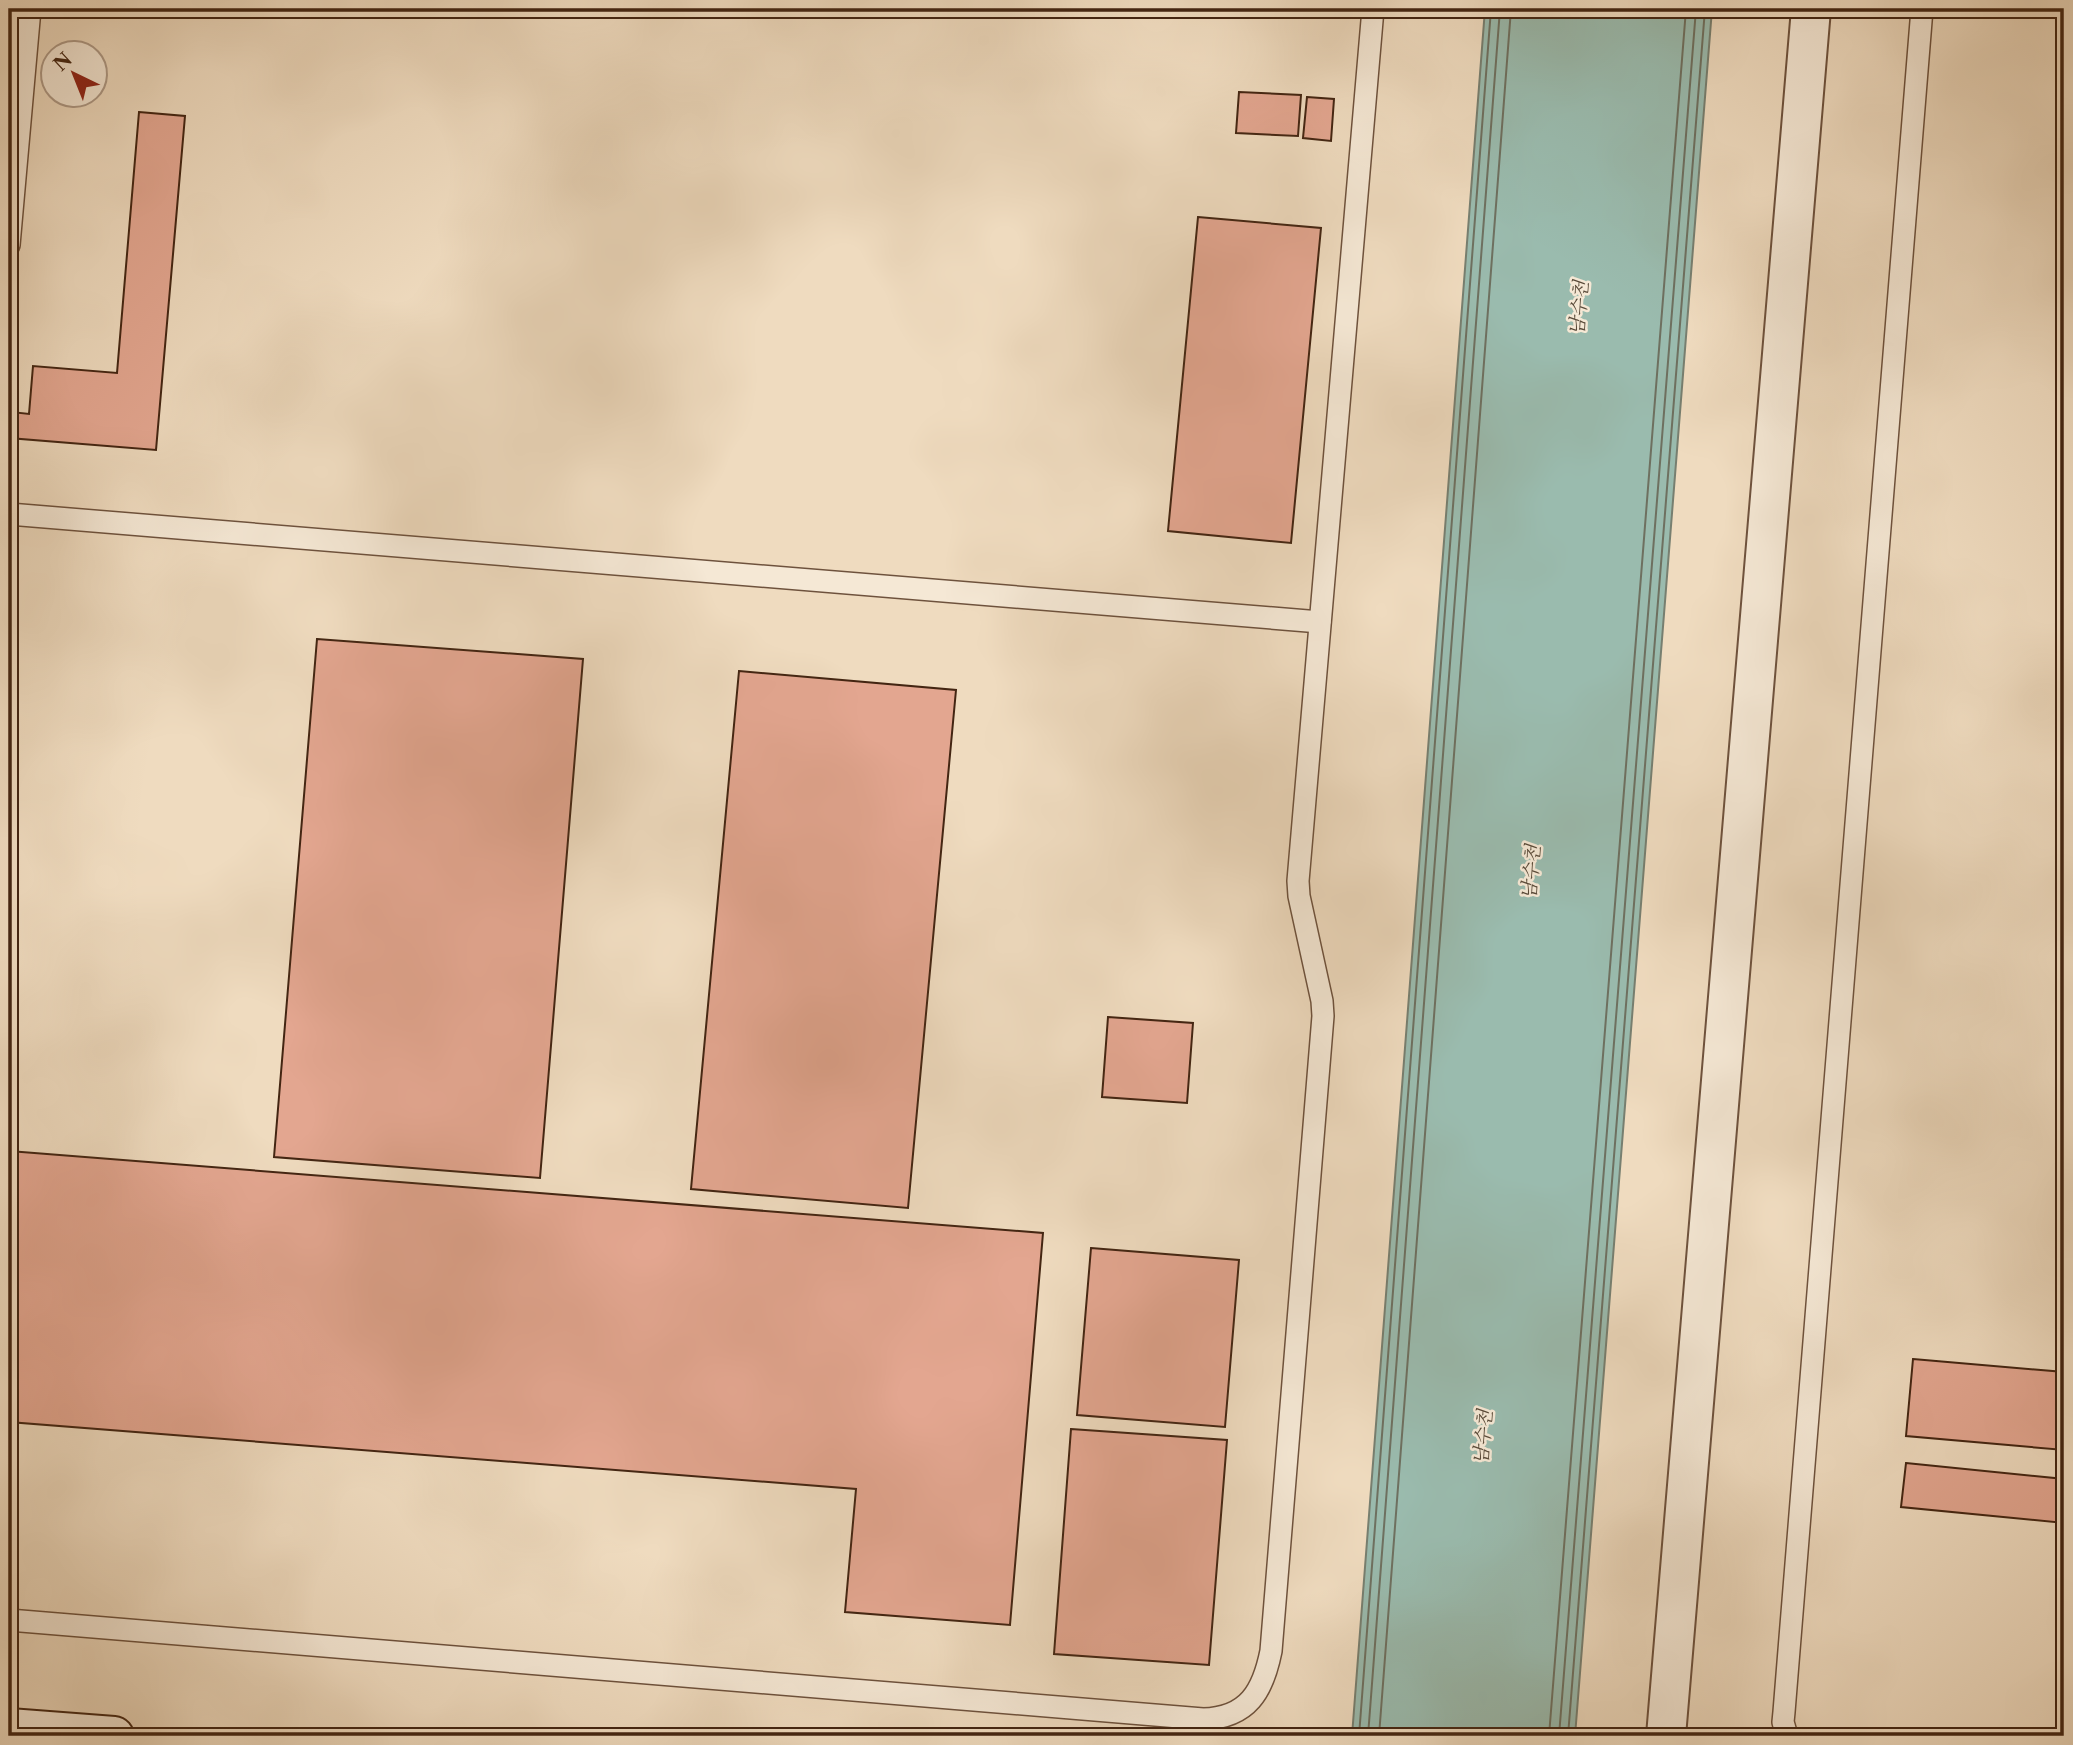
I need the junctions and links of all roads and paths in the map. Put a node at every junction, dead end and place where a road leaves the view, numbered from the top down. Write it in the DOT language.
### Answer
graph roads {
  1 [pos="30,9"];
  2 [pos="1374,9"];
  3 [pos="1811,9"];
  4 [pos="1922,9"];
  5 [pos="9,245"];
  6 [pos="9,514"];
  7 [pos="1321,622"];
  8 [pos="9,1620"];
  9 [pos="9,1728"];
  10 [pos="114,1736"];
  11 [pos="1666,1736"];
  12 [pos="1787,1736"];
  1 -- 5 [label="lane"];
  2 -- 7 [label="lane"];
  3 -- 11 [label="street"];
  4 -- 12 [label="lane"];
  6 -- 7 [label="lane"];
  7 -- 8 [label="lane"];
  9 -- 10 [label="street"];
}
